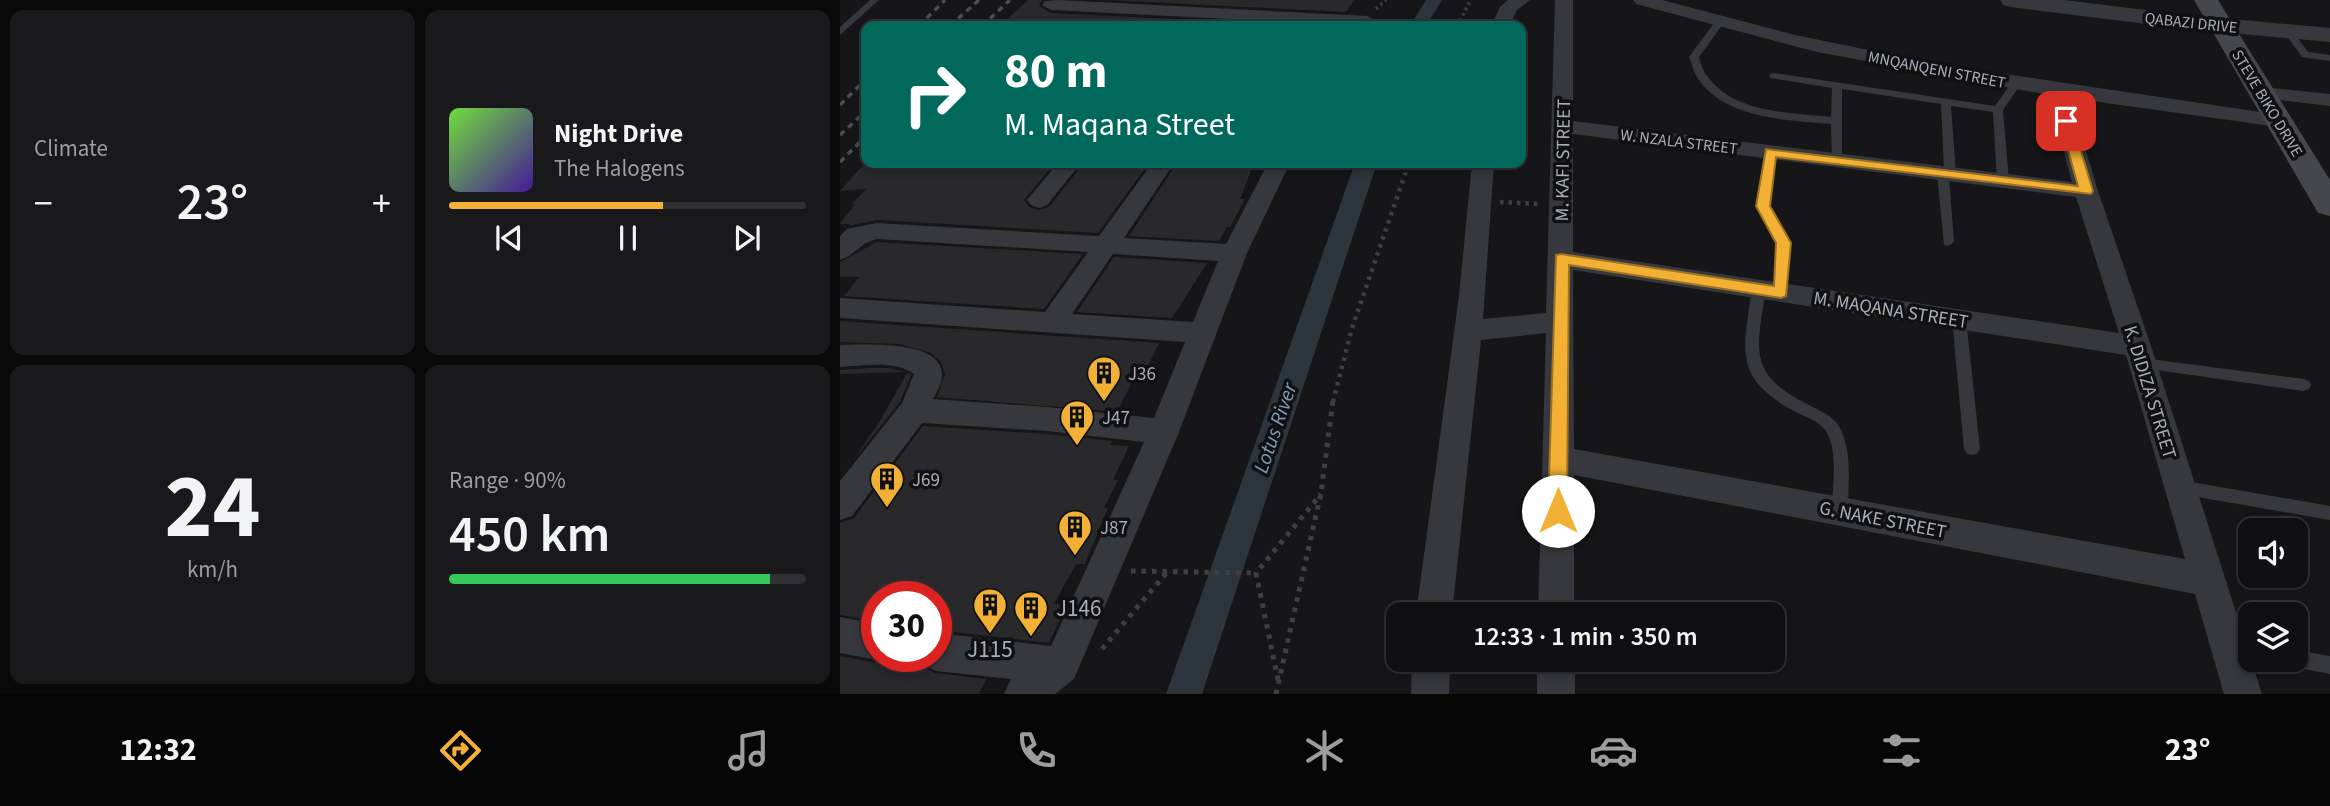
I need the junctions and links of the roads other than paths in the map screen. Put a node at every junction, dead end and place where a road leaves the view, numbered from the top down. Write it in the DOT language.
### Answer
graph roads {
  1 [pos="875,0"];
  2 [pos="1379,0"];
  3 [pos="1521,0"];
  4 [pos="1564,0"];
  5 [pos="1642,0"];
  6 [pos="2011,0"];
  7 [pos="2206,0"];
  8 [pos="1051,5"];
  9 [pos="1189,13"];
  10 [pos="1256,21"];
  11 [pos="1367,21"];
  12 [pos="1502,21"];
  13 [pos="1720,21"];
  14 [pos="2222,25"];
  15 [pos="2288,31"];
  16 [pos="840,32"];
  17 [pos="2330,35"];
  18 [pos="2330,58"];
  19 [pos="1774,76"];
  20 [pos="2015,84"];
  21 [pos="1837,86"];
  22 [pos="2058,90"];
  23 [pos="2262,93"];
  24 [pos="2330,100"];
  25 [pos="1946,103"];
  26 [pos="1998,110"];
  27 [pos="1835,121"];
  28 [pos="2279,121"];
  29 [pos="1563,127"];
  30 [pos="1770,152"];
  31 [pos="1836,160"];
  32 [pos="1066,168"];
  33 [pos="1160,168"];
  34 [pos="1276,168"];
  35 [pos="1482,168"];
  36 [pos="1947,174"];
  37 [pos="2003,181"];
  38 [pos="2086,191"];
  39 [pos="1039,200"];
  40 [pos="2330,206"];
  41 [pos="1948,242"];
  42 [pos="1108,244"];
  43 [pos="840,251"];
  44 [pos="1234,253"];
  45 [pos="1561,259"];
  46 [pos="1770,291"];
  47 [pos="840,308"];
  48 [pos="1959,319"];
  49 [pos="1053,321"];
  50 [pos="1561,322"];
  51 [pos="1467,331"];
  52 [pos="1202,333"];
  53 [pos="2140,354"];
  54 [pos="840,356"];
  55 [pos="2304,385"];
  56 [pos="915,410"];
  57 [pos="1164,432"];
  58 [pos="1972,449"];
  59 [pos="1558,459"];
  60 [pos="2180,487"];
  61 [pos="840,506"];
  62 [pos="1839,511"];
  63 [pos="2330,513"];
  64 [pos="2209,580"];
  65 [pos="1435,602"];
  66 [pos="1556,602"];
  67 [pos="840,635"];
  68 [pos="861,639"];
  69 [pos="2238,646"];
  70 [pos="952,653"];
  71 [pos="2308,661"];
  72 [pos="1076,663"];
  73 [pos="2330,665"];
  74 [pos="1431,672"];
  75 [pos="1556,672"];
  76 [pos="2241,672"];
  77 [pos="1023,694"];
  78 [pos="1430,694"];
  79 [pos="1556,694"];
  80 [pos="2243,694"];
  1 -- 16 [label="lane"];
  2 -- 11 [label="street"];
  3 -- 12 [label="street"];
  4 -- 29 [label="street, M. KAFI STREET"];
  5 -- 13 [label="street, MNQANQENI STREET"];
  6 -- 14 [label="street, QABAZI DRIVE"];
  7 -- 14 [label="main road, STEVE BIKO DRIVE"];
  8 -- 9 [label="street"];
  9 -- 10 [label="street"];
  13 -- 20 [label="street, MNQANQENI STREET"];
  13 -- 27 [label="lane"];
  14 -- 15 [label="street, QABAZI DRIVE"];
  14 -- 23 [label="main road, STEVE BIKO DRIVE"];
  15 -- 17 [label="street, QABAZI DRIVE"];
  15 -- 18 [label="lane"];
  19 -- 21 [label="lane"];
  20 -- 22 [label="street, MNQANQENI STREET"];
  20 -- 26 [label="lane"];
  21 -- 25 [label="lane"];
  21 -- 27 [label="lane"];
  22 -- 28 [label="street, MNQANQENI STREET"];
  22 -- 38 [label="street, K. DIDIZA STREET"];
  23 -- 24 [label="street"];
  23 -- 28 [label="main road, STEVE BIKO DRIVE"];
  25 -- 26 [label="lane"];
  25 -- 36 [label="lane"];
  26 -- 37 [label="lane"];
  27 -- 31 [label="lane"];
  28 -- 40 [label="main road, STEVE BIKO DRIVE"];
  29 -- 30 [label="street, W. NZALA STREET"];
  29 -- 45 [label="street, M. KAFI STREET"];
  30 -- 31 [label="street, W. NZALA STREET"];
  30 -- 46 [label="lane"];
  31 -- 36 [label="street, W. NZALA STREET"];
  32 -- 39 [label="street"];
  33 -- 42 [label="street"];
  34 -- 44 [label="street"];
  35 -- 51 [label="street"];
  36 -- 37 [label="street, W. NZALA STREET"];
  36 -- 41 [label="lane"];
  37 -- 38 [label="street, W. NZALA STREET"];
  38 -- 53 [label="street, K. DIDIZA STREET"];
  42 -- 43 [label="street"];
  42 -- 44 [label="street"];
  42 -- 49 [label="street"];
  44 -- 52 [label="street"];
  45 -- 46 [label="street, M. MAQANA STREET"];
  45 -- 50 [label="street, M. KAFI STREET"];
  46 -- 48 [label="street, M. MAQANA STREET"];
  46 -- 62 [label="lane"];
  47 -- 49 [label="street"];
  48 -- 53 [label="street, M. MAQANA STREET"];
  48 -- 58 [label="lane"];
  49 -- 52 [label="street"];
  50 -- 51 [label="street"];
  50 -- 59 [label="street, M. KAFI STREET"];
  51 -- 65 [label="street"];
  52 -- 57 [label="street"];
  53 -- 55 [label="lane"];
  53 -- 60 [label="street, K. DIDIZA STREET"];
  54 -- 56 [label="street"];
  56 -- 57 [label="street"];
  56 -- 61 [label="street"];
  57 -- 72 [label="street"];
  59 -- 62 [label="street, G. NAKE STREET"];
  59 -- 66 [label="street, M. KAFI STREET"];
  60 -- 63 [label="lane"];
  60 -- 64 [label="street, K. DIDIZA STREET"];
  62 -- 64 [label="street, G. NAKE STREET"];
  64 -- 69 [label="street, K. DIDIZA STREET"];
  67 -- 68 [label="street"];
  70 -- 72 [label="street"];
  71 -- 73 [label="lane"];
  72 -- 77 [label="street"];
  74 -- 78 [label="street"];
  75 -- 79 [label="street"];
  76 -- 80 [label="street, K. DIDIZA STREET"];
}
